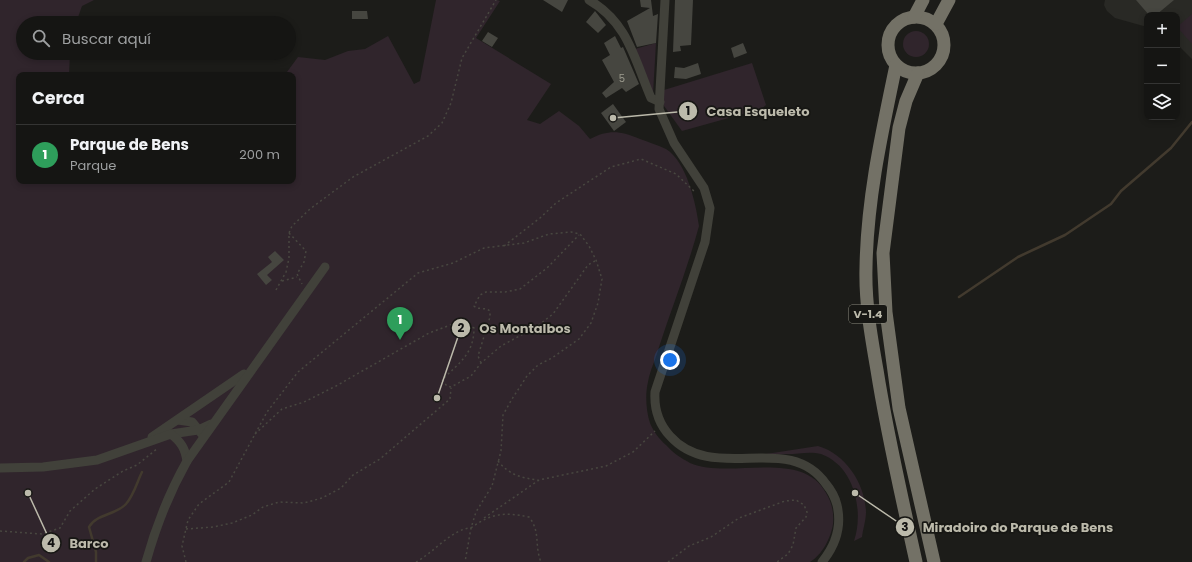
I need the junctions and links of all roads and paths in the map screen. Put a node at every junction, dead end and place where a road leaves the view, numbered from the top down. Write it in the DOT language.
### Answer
graph roads {
  1 [pos="496,0"];
  2 [pos="589,0"];
  3 [pos="665,0"];
  4 [pos="923,0"];
  5 [pos="949,0"];
  6 [pos="914,17"];
  7 [pos="936,24"];
  8 [pos="896,65"];
  9 [pos="918,73"];
  10 [pos="660,102"];
  11 [pos="706,194"];
  12 [pos="289,233"];
  13 [pos="580,234"];
  14 [pos="503,246"];
  15 [pos="596,260"];
  16 [pos="325,267"];
  17 [pos="282,281"];
  18 [pos="276,290"];
  19 [pos="481,362"];
  20 [pos="250,369"];
  21 [pos="451,387"];
  22 [pos="178,420"];
  23 [pos="661,423"];
  24 [pos="201,433"];
  25 [pos="171,434"];
  26 [pos="159,437"];
  27 [pos="253,437"];
  28 [pos="143,443"];
  29 [pos="187,461"];
  30 [pos="498,461"];
  31 [pos="0,468"];
  32 [pos="539,480"];
  33 [pos="484,518"];
  34 [pos="471,528"];
  35 [pos="186,529"];
  36 [pos="0,531"];
  37 [pos="146,562"];
  38 [pos="186,562"];
  39 [pos="416,562"];
  40 [pos="465,562"];
  41 [pos="541,562"];
  42 [pos="668,562"];
  43 [pos="777,562"];
  44 [pos="822,562"];
  45 [pos="916,562"];
  46 [pos="934,562"];
  1 -- 12 [label="path"];
  2 -- 10 [label="street"];
  3 -- 10 [label="street"];
  4 -- 6 [label="highway"];
  5 -- 7 [label="highway"];
  6 -- 7 [label="highway"];
  6 -- 8 [label="highway"];
  7 -- 9 [label="highway"];
  8 -- 9 [label="highway"];
  8 -- 45 [label="highway, V-1.4"];
  9 -- 46 [label="highway, V-1.4"];
  10 -- 11 [label="street"];
  11 -- 14 [label="path"];
  11 -- 23 [label="street"];
  12 -- 17 [label="path"];
  12 -- 17 [label="path"];
  13 -- 14 [label="path"];
  13 -- 15 [label="path"];
  13 -- 19 [label="path"];
  14 -- 27 [label="path"];
  15 -- 19 [label="path"];
  15 -- 30 [label="path"];
  16 -- 20 [label="street"];
  17 -- 18 [label="path"];
  19 -- 21 [label="path"];
  20 -- 22 [label="street"];
  20 -- 24 [label="street"];
  21 -- 27 [label="path"];
  21 -- 35 [label="path"];
  22 -- 24 [label="street"];
  22 -- 28 [label="street"];
  23 -- 32 [label="path"];
  23 -- 44 [label="street"];
  24 -- 25 [label="street"];
  24 -- 29 [label="street"];
  25 -- 26 [label="street"];
  25 -- 29 [label="street"];
  26 -- 28 [label="street"];
  26 -- 36 [label="path"];
  27 -- 35 [label="path"];
  28 -- 31 [label="street"];
  29 -- 37 [label="street"];
  30 -- 32 [label="path"];
  30 -- 34 [label="path"];
  32 -- 33 [label="path"];
  33 -- 34 [label="path"];
  33 -- 41 [label="path"];
  34 -- 39 [label="path"];
  34 -- 40 [label="path"];
  35 -- 38 [label="path"];
  42 -- 43 [label="path"];
}
